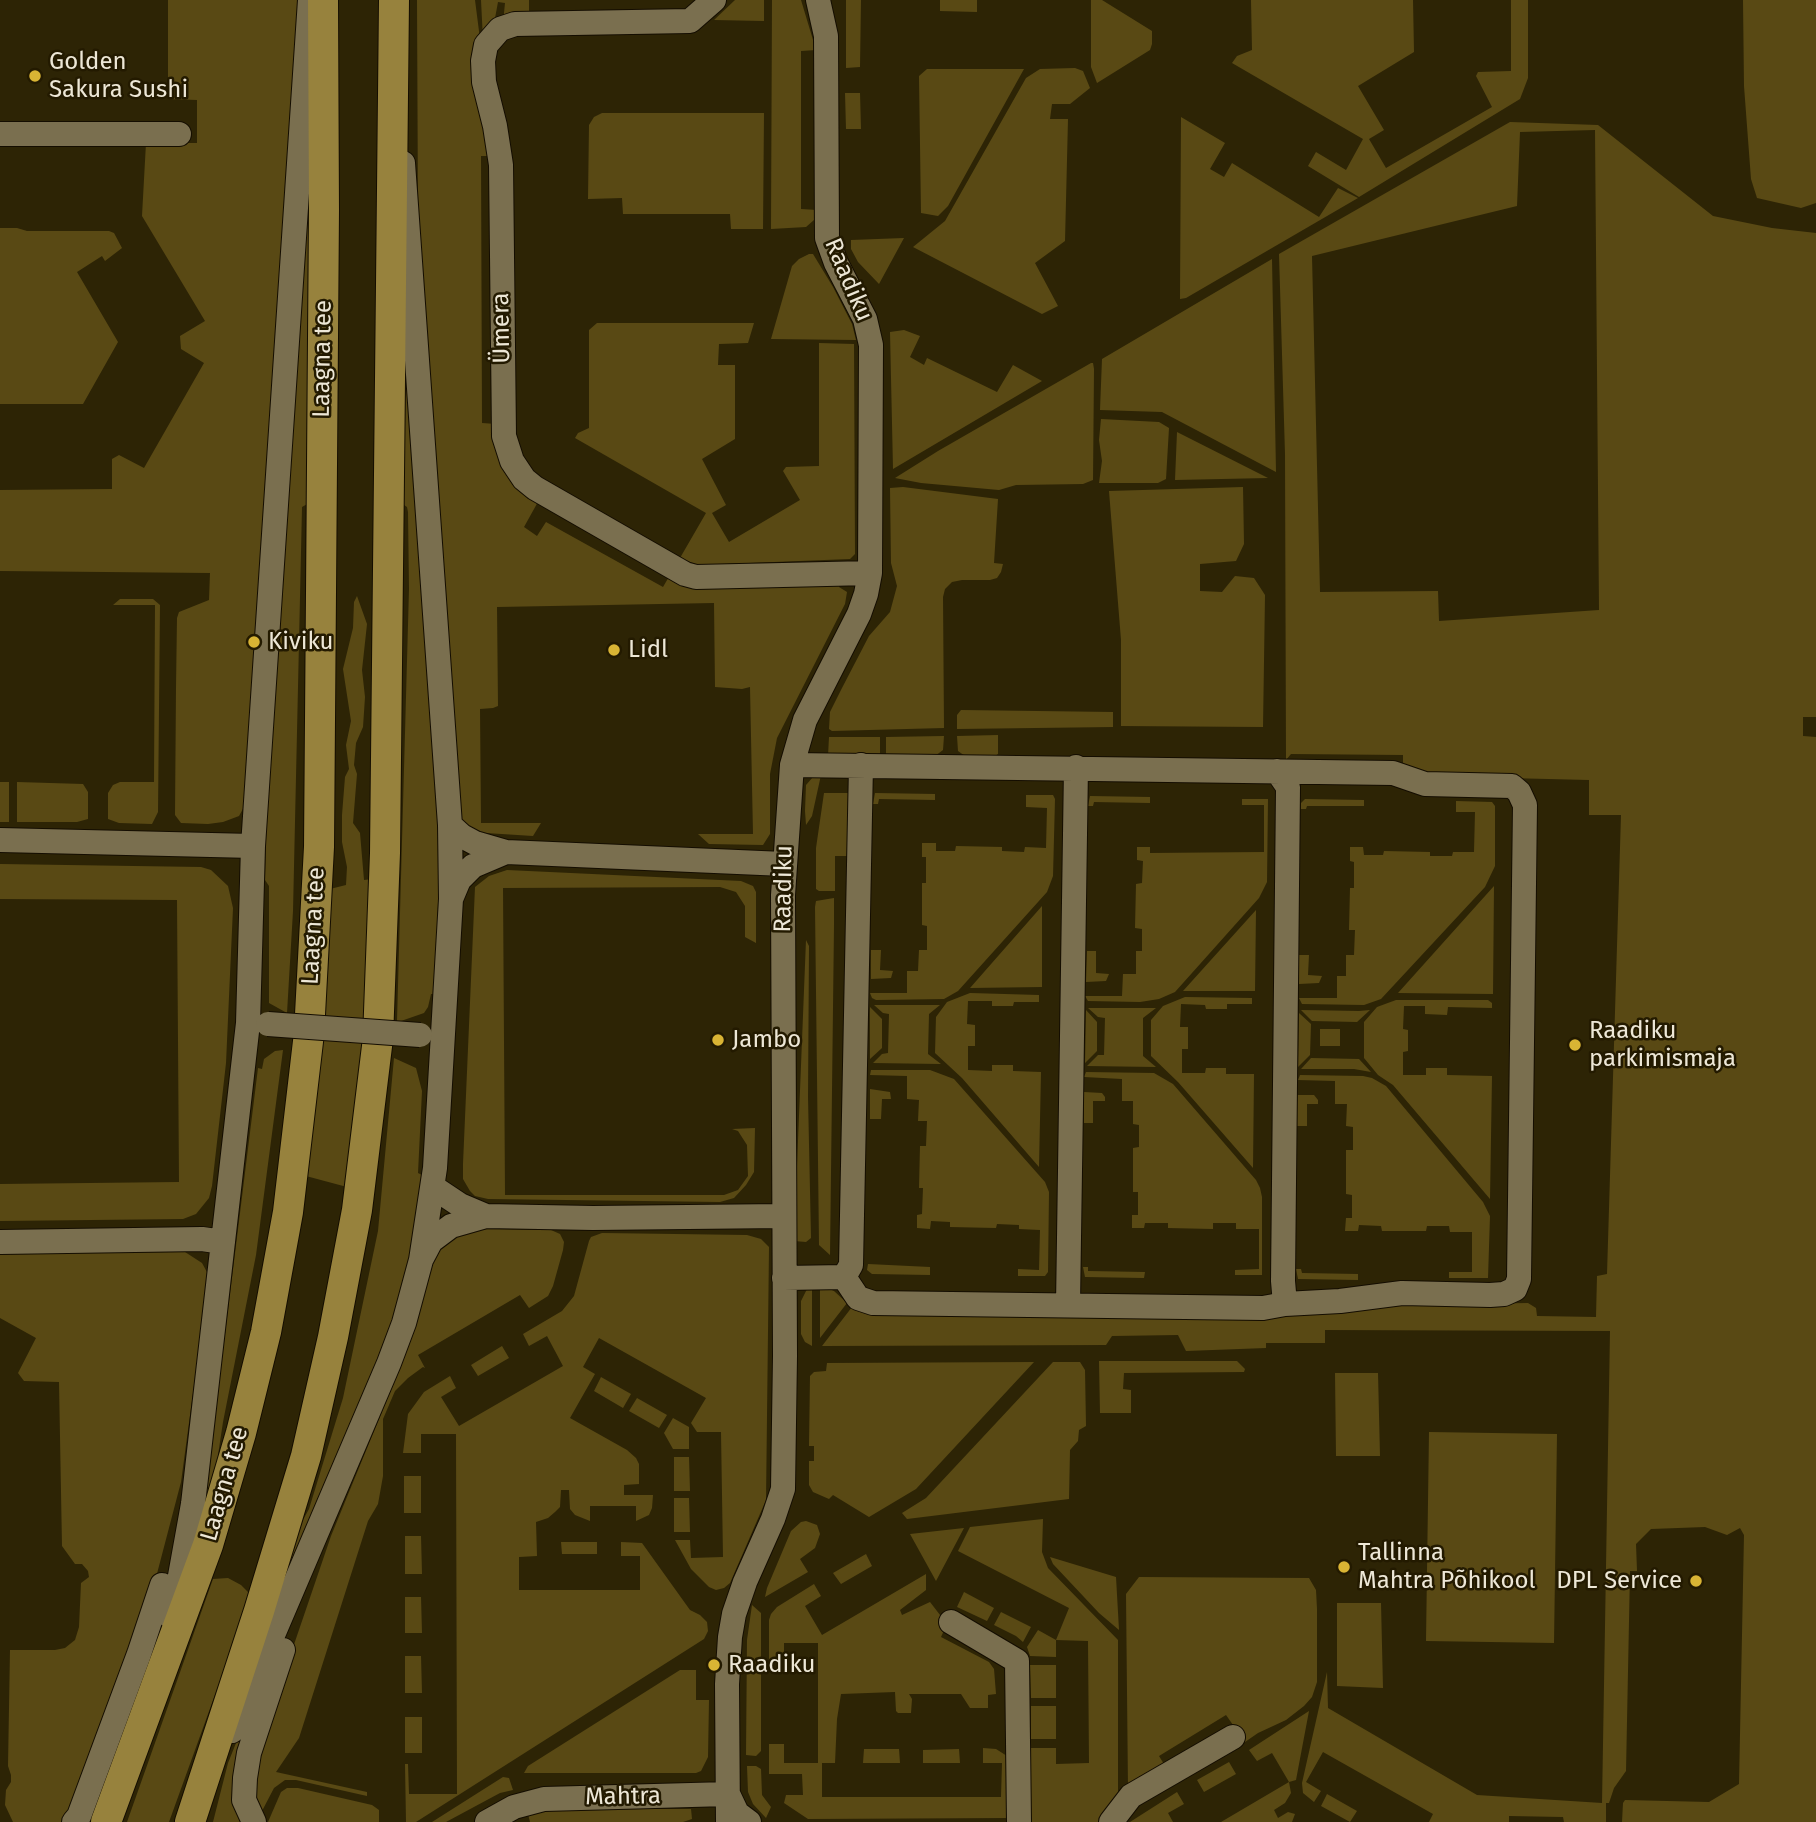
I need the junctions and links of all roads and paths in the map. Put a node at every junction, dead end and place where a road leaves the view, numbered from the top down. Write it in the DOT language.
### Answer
graph roads {
  1 [pos="310,0"];
  2 [pos="323,0"];
  3 [pos="394,0"];
  4 [pos="714,0"];
  5 [pos="818,0"];
  6 [pos="393,72"];
  7 [pos="0,134"];
  8 [pos="179,134"];
  9 [pos="870,573"];
  10 [pos="792,765"];
  11 [pos="861,765"];
  12 [pos="1076,767"];
  13 [pos="1277,771"];
  14 [pos="450,825"];
  15 [pos="0,839"];
  16 [pos="253,846"];
  17 [pos="506,852"];
  18 [pos="783,864"];
  19 [pos="451,899"];
  20 [pos="258,1030"];
  21 [pos="431,1042"];
  22 [pos="433,1186"];
  23 [pos="486,1216"];
  24 [pos="783,1216"];
  25 [pos="0,1242"];
  26 [pos="223,1242"];
  27 [pos="421,1260"];
  28 [pos="844,1277"];
  29 [pos="784,1278"];
  30 [pos="1285,1304"];
  31 [pos="1068,1305"];
  32 [pos="200,1439"];
  33 [pos="332,1499"];
  34 [pos="951,1622"];
  35 [pos="142,1725"];
  36 [pos="1233,1737"];
  37 [pos="727,1794"];
  38 [pos="74,1822"];
  39 [pos="106,1822"];
  40 [pos="191,1822"];
  41 [pos="254,1822"];
  42 [pos="487,1822"];
  43 [pos="727,1822"];
  44 [pos="749,1822"];
  45 [pos="1019,1822"];
  46 [pos="1111,1822"];
  1 -- 16 [label="street"];
  2 -- 35 [label="main road, Laagna tee"];
  3 -- 6 [label="main road"];
  4 -- 9 [label="street, Ümera"];
  5 -- 9 [label="street, Raadiku"];
  6 -- 14 [label="street"];
  6 -- 40 [label="main road"];
  7 -- 8 [label="street"];
  9 -- 10 [label="street, Raadiku"];
  10 -- 11 [label="street"];
  10 -- 18 [label="street, Raadiku"];
  11 -- 12 [label="street"];
  11 -- 28 [label="street"];
  12 -- 13 [label="street"];
  12 -- 31 [label="street"];
  13 -- 30 [label="street"];
  13 -- 30 [label="street"];
  14 -- 17 [label="street"];
  14 -- 19 [label="street"];
  15 -- 16 [label="street"];
  16 -- 20 [label="street"];
  17 -- 18 [label="street"];
  17 -- 19 [label="street"];
  18 -- 24 [label="street, Raadiku"];
  19 -- 21 [label="street"];
  20 -- 21 [label="street, bridge"];
  20 -- 26 [label="street"];
  21 -- 22 [label="street"];
  22 -- 23 [label="street"];
  22 -- 27 [label="street"];
  23 -- 24 [label="street"];
  23 -- 27 [label="street"];
  24 -- 29 [label="street, Raadiku"];
  25 -- 26 [label="street"];
  26 -- 32 [label="street"];
  27 -- 33 [label="street"];
  28 -- 29 [label="street"];
  28 -- 31 [label="street"];
  29 -- 37 [label="street, Raadiku"];
  30 -- 31 [label="street"];
  32 -- 35 [label="street"];
  32 -- 38 [label="street"];
  33 -- 40 [label="street"];
  33 -- 41 [label="street"];
  34 -- 45 [label="street"];
  35 -- 39 [label="main road, Laagna tee"];
  36 -- 46 [label="street"];
  37 -- 42 [label="street, Mahtra"];
  37 -- 43 [label="street, Raadiku"];
  37 -- 44 [label="street"];
}
